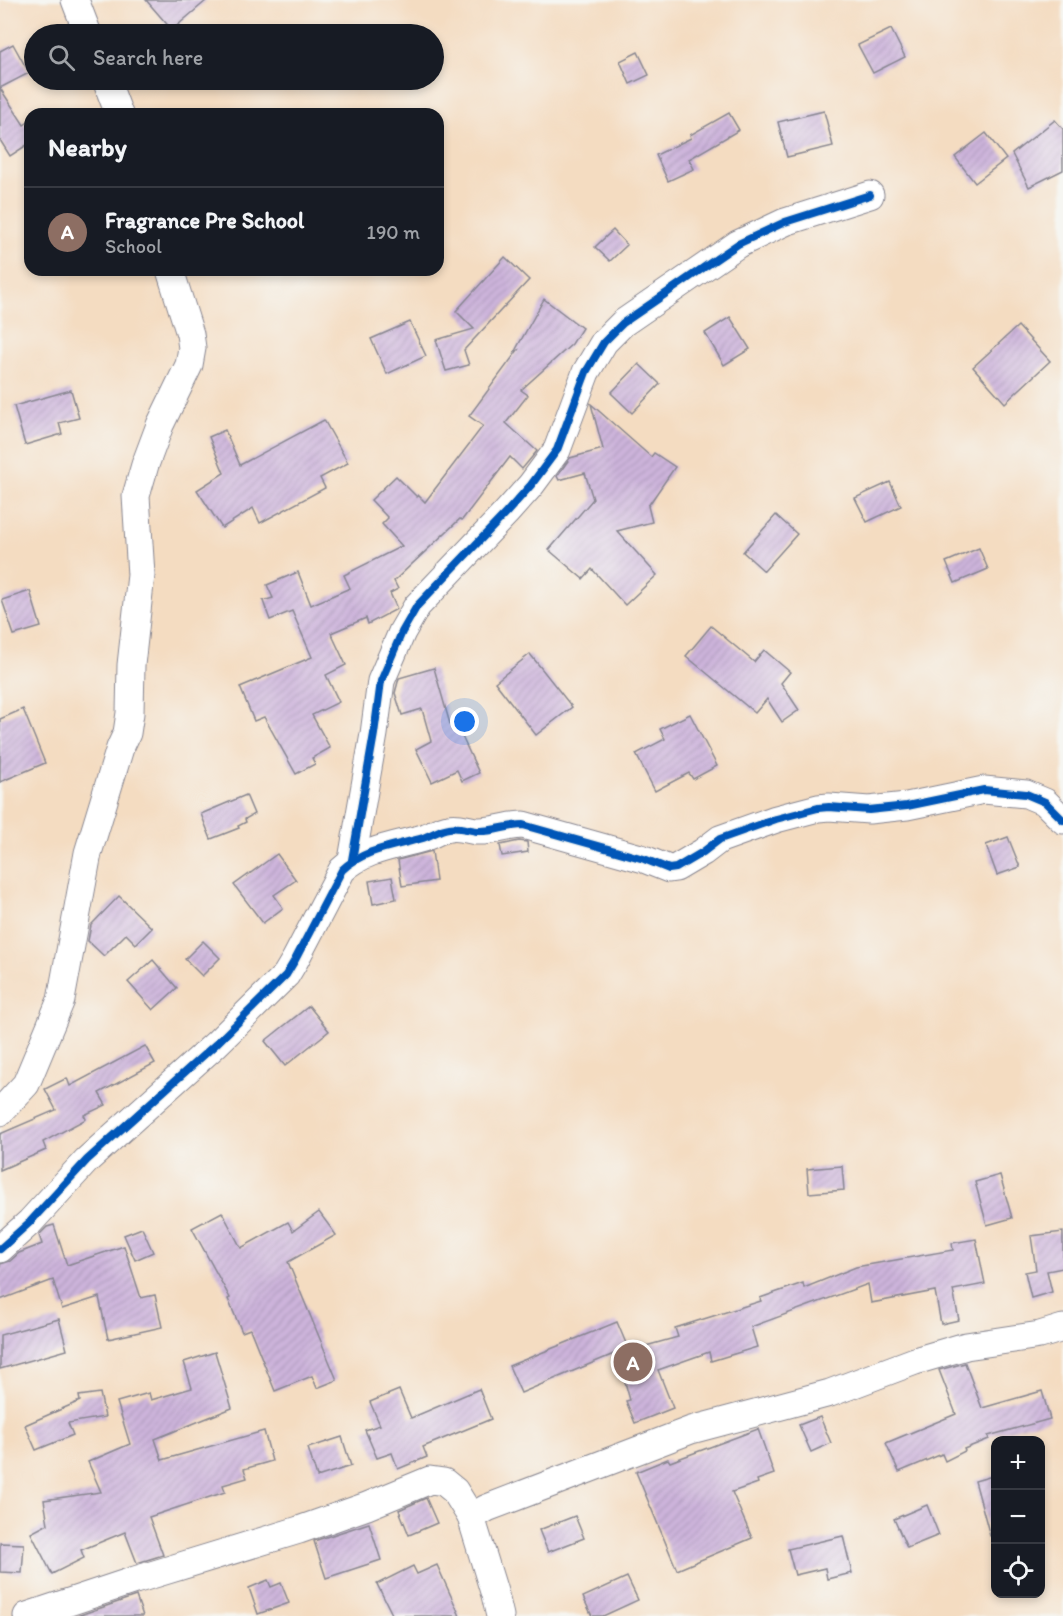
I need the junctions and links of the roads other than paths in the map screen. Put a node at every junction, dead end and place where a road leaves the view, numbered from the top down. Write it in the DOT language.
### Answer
graph roads {
  1 [pos="75,0"];
  2 [pos="84,24"];
  3 [pos="110,90"];
  4 [pos="117,108"];
  5 [pos="870,195"];
  6 [pos="172,276"];
  7 [pos="1063,820"];
  8 [pos="352,860"];
  9 [pos="0,1112"];
  10 [pos="0,1249"];
  11 [pos="1063,1328"];
  12 [pos="471,1517"];
  13 [pos="27,1616"];
  14 [pos="500,1616"];
  1 -- 2 [label="street"];
  3 -- 4 [label="street"];
  5 -- 8 [label="street"];
  6 -- 9 [label="street"];
  7 -- 8 [label="street"];
  8 -- 10 [label="street"];
  11 -- 12 [label="street"];
  12 -- 13 [label="street"];
  12 -- 14 [label="street"];
}
